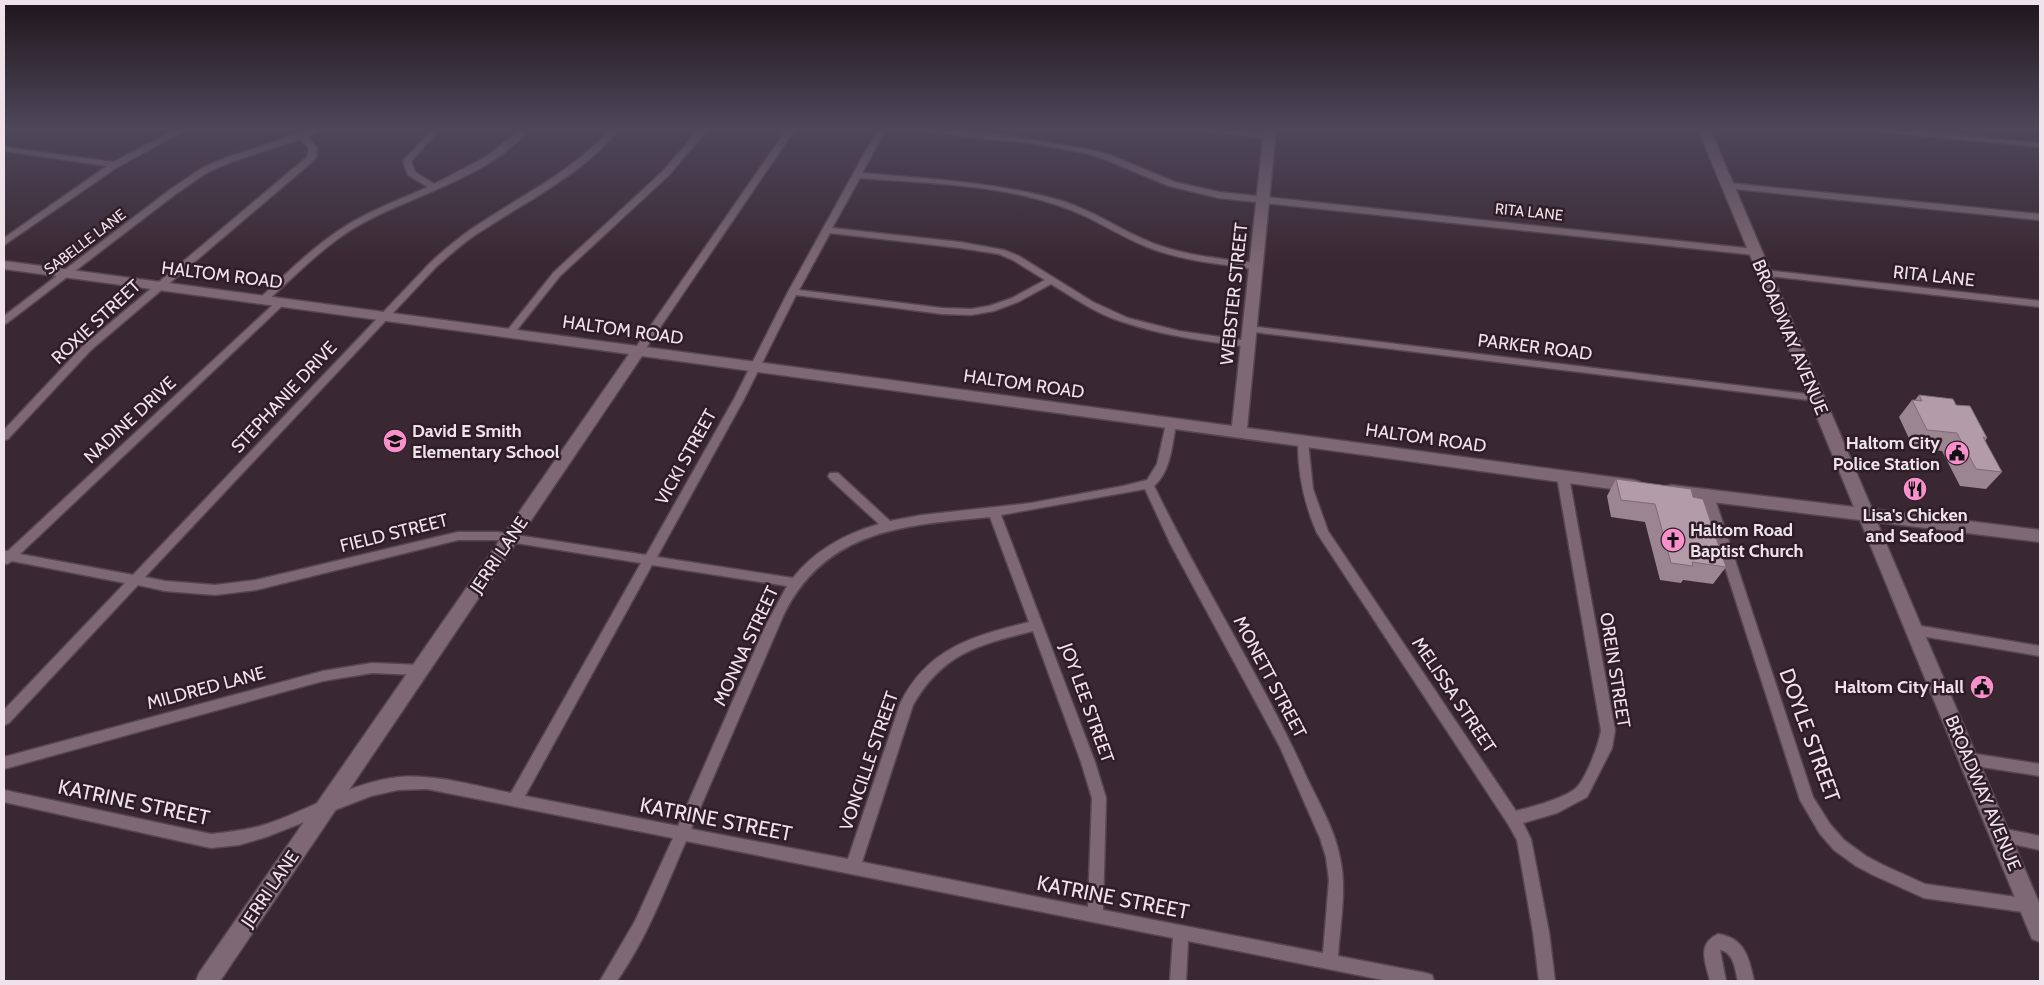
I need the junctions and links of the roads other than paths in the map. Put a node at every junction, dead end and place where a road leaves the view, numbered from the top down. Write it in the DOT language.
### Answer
graph roads {
  1 [pos="100,175"];
  2 [pos="198,175"];
  3 [pos="291,175"];
  4 [pos="414,175"];
  5 [pos="456,175"];
  6 [pos="566,175"];
  7 [pos="664,175"];
  8 [pos="759,175"];
  9 [pos="857,175"];
  10 [pos="1153,175"];
  11 [pos="1266,175"];
  12 [pos="1723,175"];
  13 [pos="1728,186"];
  14 [pos="433,187"];
  15 [pos="1263,200"];
  16 [pos="2040,217"];
  17 [pos="827,230"];
  18 [pos="4,242"];
  19 [pos="1755,252"];
  20 [pos="4,265"];
  21 [pos="1256,266"];
  22 [pos="1764,273"];
  23 [pos="65,274"];
  24 [pos="1052,280"];
  25 [pos="157,286"];
  26 [pos="793,292"];
  27 [pos="263,300"];
  28 [pos="280,303"];
  29 [pos="2040,304"];
  30 [pos="383,316"];
  31 [pos="4,321"];
  32 [pos="1249,329"];
  33 [pos="509,334"];
  34 [pos="1248,344"];
  35 [pos="638,352"];
  36 [pos="755,368"];
  37 [pos="1816,398"];
  38 [pos="1170,424"];
  39 [pos="1238,433"];
  40 [pos="4,436"];
  41 [pos="1303,442"];
  42 [pos="834,476"];
  43 [pos="1563,477"];
  44 [pos="1148,485"];
  45 [pos="1708,496"];
  46 [pos="994,512"];
  47 [pos="1864,514"];
  48 [pos="887,525"];
  49 [pos="2040,536"];
  50 [pos="510,538"];
  51 [pos="6,558"];
  52 [pos="648,561"];
  53 [pos="135,580"];
  54 [pos="795,584"];
  55 [pos="1037,625"];
  56 [pos="1915,630"];
  57 [pos="2040,651"];
  58 [pos="420,670"];
  59 [pos="4,719"];
  60 [pos="1969,759"];
  61 [pos="4,763"];
  62 [pos="2040,770"];
  63 [pos="4,796"];
  64 [pos="515,800"];
  65 [pos="329,804"];
  66 [pos="1513,819"];
  67 [pos="682,833"];
  68 [pos="2000,835"];
  69 [pos="2040,843"];
  70 [pos="853,868"];
  71 [pos="2030,906"];
  72 [pos="1095,916"];
  73 [pos="2040,931"];
  74 [pos="1181,933"];
  75 [pos="1330,962"];
  76 [pos="207,981"];
  77 [pos="608,981"];
  78 [pos="1178,981"];
  79 [pos="1426,981"];
  80 [pos="1547,981"];
  81 [pos="1718,981"];
  82 [pos="1746,981"];
  1 -- 18 [label="street"];
  2 -- 23 [label="street, SABELLE LANE"];
  3 -- 25 [label="street, ROXIE STREET"];
  4 -- 14 [label="street"];
  5 -- 14 [label="street"];
  6 -- 30 [label="street, STEPHANIE DRIVE"];
  7 -- 33 [label="street"];
  8 -- 35 [label="street, JERRI LANE"];
  9 -- 17 [label="street, VICKI STREET"];
  9 -- 21 [label="street"];
  10 -- 15 [label="street, RITA LANE"];
  11 -- 15 [label="main road, WEBSTER STREET"];
  12 -- 13 [label="main road, BROADWAY AVENUE"];
  13 -- 16 [label="street"];
  13 -- 19 [label="main road, BROADWAY AVENUE"];
  14 -- 27 [label="street"];
  15 -- 19 [label="street, RITA LANE"];
  15 -- 21 [label="main road, WEBSTER STREET"];
  17 -- 24 [label="street"];
  17 -- 26 [label="street, VICKI STREET"];
  19 -- 22 [label="main road, BROADWAY AVENUE"];
  20 -- 23 [label="main road, HALTOM ROAD"];
  21 -- 32 [label="main road, WEBSTER STREET"];
  22 -- 29 [label="street, RITA LANE"];
  22 -- 37 [label="main road, BROADWAY AVENUE"];
  23 -- 25 [label="main road, HALTOM ROAD"];
  23 -- 31 [label="street, SABELLE LANE"];
  24 -- 26 [label="street"];
  24 -- 34 [label="street"];
  25 -- 27 [label="main road, HALTOM ROAD"];
  25 -- 40 [label="street, ROXIE STREET"];
  26 -- 36 [label="street, VICKI STREET"];
  27 -- 28 [label="main road, HALTOM ROAD"];
  28 -- 30 [label="main road, HALTOM ROAD"];
  28 -- 51 [label="street, NADINE DRIVE"];
  30 -- 33 [label="main road, HALTOM ROAD"];
  30 -- 53 [label="street, STEPHANIE DRIVE"];
  32 -- 34 [label="main road, WEBSTER STREET"];
  32 -- 37 [label="street, PARKER ROAD"];
  33 -- 35 [label="main road, HALTOM ROAD"];
  34 -- 39 [label="main road, WEBSTER STREET"];
  35 -- 36 [label="main road, HALTOM ROAD"];
  35 -- 50 [label="main road, JERRI LANE"];
  36 -- 38 [label="main road, HALTOM ROAD"];
  36 -- 52 [label="street, VICKI STREET"];
  37 -- 47 [label="main road, BROADWAY AVENUE"];
  38 -- 39 [label="main road, HALTOM ROAD"];
  38 -- 44 [label="street"];
  39 -- 41 [label="main road, HALTOM ROAD"];
  41 -- 43 [label="main road, HALTOM ROAD"];
  41 -- 66 [label="street, MELISSA STREET"];
  42 -- 48 [label="street"];
  43 -- 45 [label="main road, HALTOM ROAD"];
  43 -- 66 [label="street, OREIN STREET"];
  44 -- 46 [label="street, MONNA STREET"];
  44 -- 75 [label="street, MONETT STREET"];
  45 -- 47 [label="main road, HALTOM ROAD"];
  45 -- 71 [label="street, DOYLE STREET"];
  46 -- 48 [label="street, MONNA STREET"];
  46 -- 55 [label="street, JOY LEE STREET"];
  47 -- 49 [label="main road, HALTOM ROAD"];
  47 -- 56 [label="main road, BROADWAY AVENUE"];
  48 -- 54 [label="street, MONNA STREET"];
  50 -- 52 [label="street, FIELD STREET"];
  50 -- 53 [label="street, FIELD STREET"];
  50 -- 58 [label="main road, JERRI LANE"];
  51 -- 53 [label="street, FIELD STREET"];
  52 -- 54 [label="street, FIELD STREET"];
  52 -- 64 [label="street, VICKI STREET"];
  53 -- 59 [label="street, STEPHANIE DRIVE"];
  54 -- 67 [label="street, MONNA STREET"];
  55 -- 70 [label="street, VONCILLE STREET"];
  55 -- 72 [label="street, JOY LEE STREET"];
  56 -- 57 [label="street"];
  56 -- 60 [label="main road, BROADWAY AVENUE"];
  58 -- 61 [label="street, MILDRED LANE"];
  58 -- 65 [label="main road, JERRI LANE"];
  60 -- 62 [label="street"];
  60 -- 68 [label="main road, BROADWAY AVENUE"];
  63 -- 65 [label="street, KATRINE STREET"];
  64 -- 65 [label="street, KATRINE STREET"];
  64 -- 67 [label="street, KATRINE STREET"];
  65 -- 76 [label="main road, JERRI LANE"];
  66 -- 80 [label="street, MELISSA STREET"];
  67 -- 70 [label="street, KATRINE STREET"];
  67 -- 77 [label="street, MONNA STREET"];
  68 -- 69 [label="street"];
  68 -- 71 [label="main road, BROADWAY AVENUE"];
  70 -- 72 [label="street, KATRINE STREET"];
  71 -- 73 [label="main road, BROADWAY AVENUE"];
  72 -- 74 [label="street, KATRINE STREET"];
  74 -- 75 [label="street, KATRINE STREET"];
  74 -- 78 [label="street"];
  75 -- 79 [label="street, KATRINE STREET"];
  81 -- 82 [label="street"];
}
